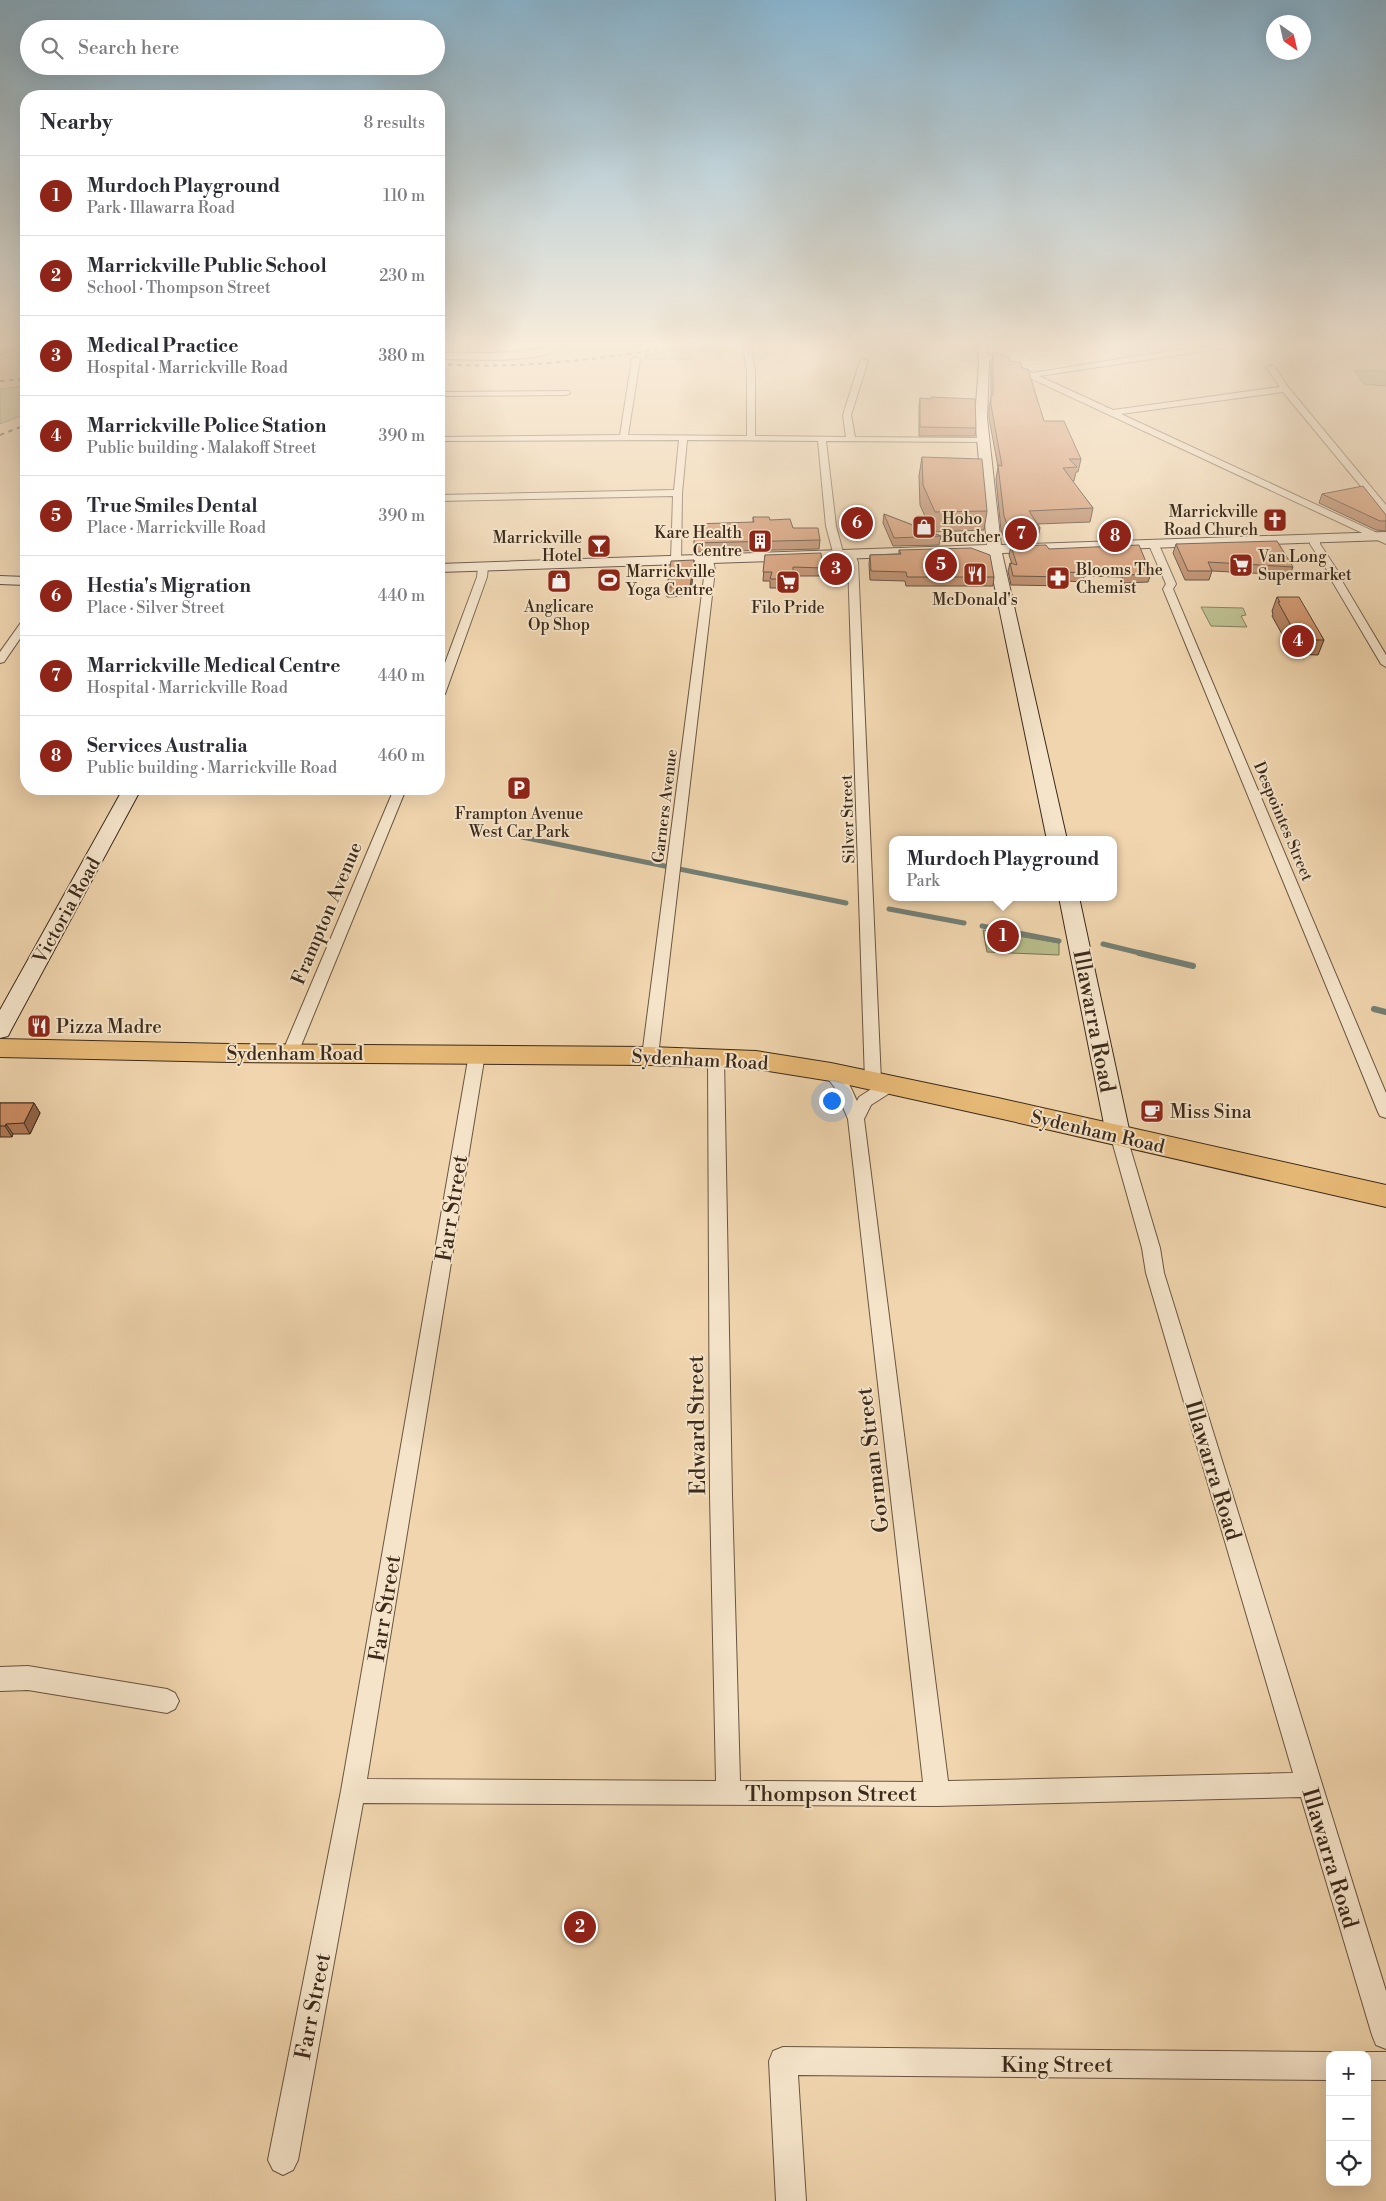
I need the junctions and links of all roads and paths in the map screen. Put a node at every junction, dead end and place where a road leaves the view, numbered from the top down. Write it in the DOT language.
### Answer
graph roads {
  1 [pos="682,444"];
  2 [pos="823,444"];
  3 [pos="984,444"];
  4 [pos="1177,444"];
  5 [pos="1331,444"];
  6 [pos="678,493"];
  7 [pos="445,498"];
  8 [pos="1386,511"];
  9 [pos="1383,538"];
  10 [pos="1315,539"];
  11 [pos="1154,545"];
  12 [pos="996,550"];
  13 [pos="845,556"];
  14 [pos="708,560"];
  15 [pos="676,561"];
  16 [pos="483,567"];
  17 [pos="445,568"];
  18 [pos="0,580"];
  19 [pos="20,581"];
  20 [pos="20,632"];
  21 [pos="0,660"];
  22 [pos="1386,664"];
  23 [pos="445,678"];
  24 [pos="129,795"];
  25 [pos="398,795"];
  26 [pos="1056,836"];
  27 [pos="1071,901"];
  28 [pos="0,1030"];
  29 [pos="0,1048"];
  30 [pos="290,1053"];
  31 [pos="477,1054"];
  32 [pos="650,1056"];
  33 [pos="716,1058"];
  34 [pos="831,1072"];
  35 [pos="882,1083"];
  36 [pos="1382,1093"];
  37 [pos="1386,1112"];
  38 [pos="856,1119"];
  39 [pos="1118,1134"];
  40 [pos="1386,1196"];
  41 [pos="0,1678"];
  42 [pos="167,1701"];
  43 [pos="1308,1786"];
  44 [pos="353,1791"];
  45 [pos="728,1792"];
  46 [pos="937,1794"];
  47 [pos="1386,2035"];
  48 [pos="1326,2066"];
  49 [pos="1371,2066"];
  50 [pos="1386,2066"];
  51 [pos="283,2160"];
  52 [pos="791,2201"];
  1 -- 6 [label="street"];
  2 -- 13 [label="street, Silver Street"];
  3 -- 12 [label="main road"];
  4 -- 9 [label="street"];
  5 -- 8 [label="street"];
  6 -- 7 [label="street"];
  6 -- 15 [label="street"];
  9 -- 10 [label="main road"];
  10 -- 11 [label="main road"];
  10 -- 22 [label="street"];
  11 -- 12 [label="main road"];
  11 -- 36 [label="street, Despointes Street"];
  12 -- 13 [label="main road"];
  12 -- 26 [label="main road"];
  13 -- 14 [label="main road"];
  13 -- 35 [label="street, Silver Street"];
  14 -- 15 [label="main road"];
  14 -- 32 [label="street, Garners Avenue"];
  15 -- 16 [label="main road"];
  16 -- 17 [label="main road"];
  16 -- 23 [label="street"];
  18 -- 19 [label="main road"];
  20 -- 21 [label="street"];
  24 -- 28 [label="main road, Victoria Road"];
  25 -- 30 [label="street, Frampton Avenue"];
  27 -- 39 [label="main road, Illawarra Road"];
  29 -- 30 [label="main road, Sydenham Road"];
  30 -- 31 [label="main road, Sydenham Road"];
  31 -- 32 [label="main road, Sydenham Road"];
  31 -- 44 [label="street, Farr Street"];
  32 -- 33 [label="main road, Sydenham Road"];
  33 -- 34 [label="main road, Sydenham Road"];
  33 -- 45 [label="street, Edward Street"];
  34 -- 35 [label="main road, Sydenham Road"];
  34 -- 38 [label="street, Gorman Street"];
  35 -- 38 [label="street"];
  35 -- 39 [label="main road, Sydenham Road"];
  36 -- 37 [label="street, Despointes Street"];
  38 -- 46 [label="street, Gorman Street"];
  39 -- 40 [label="main road, Sydenham Road"];
  39 -- 43 [label="street, Illawarra Road"];
  41 -- 42 [label="street"];
  43 -- 46 [label="street, Thompson Street"];
  43 -- 47 [label="street, Illawarra Road"];
  44 -- 45 [label="street, Thompson Street"];
  44 -- 51 [label="street, Farr Street"];
  45 -- 46 [label="street, Thompson Street"];
  48 -- 52 [label="street, King Street"];
  49 -- 50 [label="street"];
}
